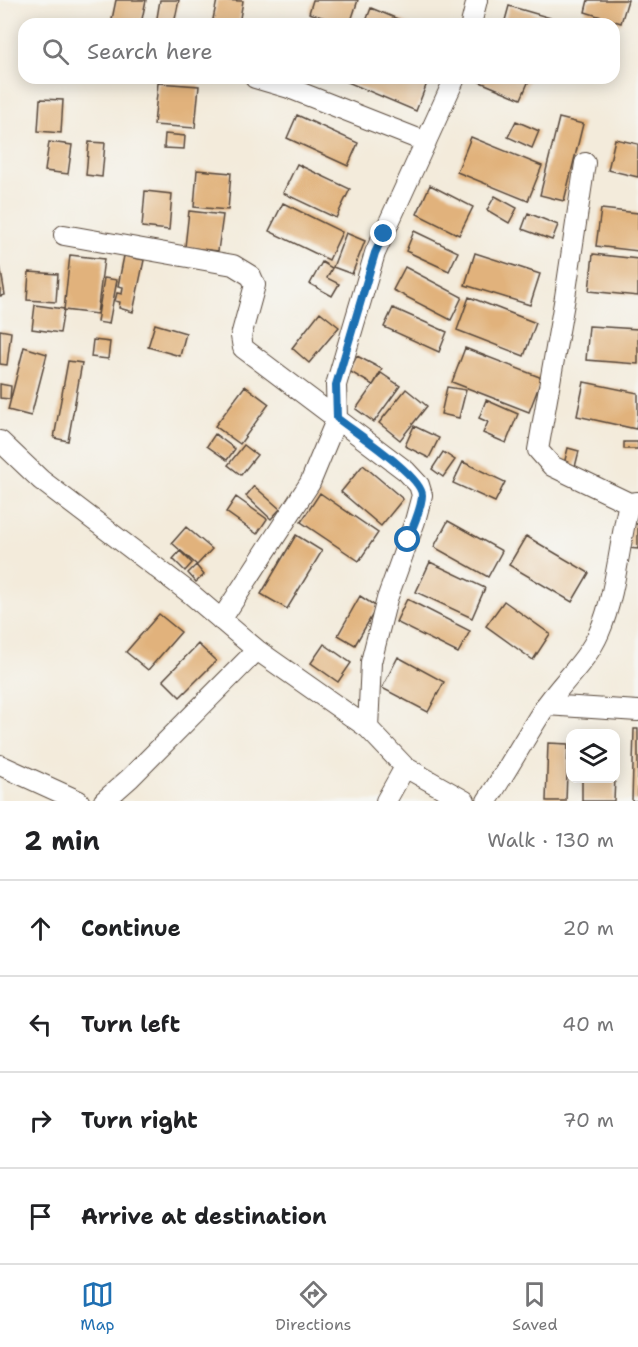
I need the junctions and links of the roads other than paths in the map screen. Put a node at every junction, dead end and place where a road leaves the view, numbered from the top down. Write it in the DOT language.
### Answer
graph roads {
  1 [pos="477,0"];
  2 [pos="472,18"];
  3 [pos="275,84"];
  4 [pos="452,84"];
  5 [pos="426,142"];
  6 [pos="585,163"];
  7 [pos="64,235"];
  8 [pos="337,418"];
  9 [pos="0,441"];
  10 [pos="634,503"];
  11 [pos="221,620"];
  12 [pos="257,650"];
  13 [pos="546,705"];
  14 [pos="638,711"];
  15 [pos="368,728"];
  16 [pos="0,765"];
  17 [pos="405,767"];
  18 [pos="79,801"];
  19 [pos="104,801"];
  20 [pos="386,801"];
  21 [pos="465,801"];
  22 [pos="488,801"];
  1 -- 2 [label="street"];
  3 -- 5 [label="street"];
  4 -- 5 [label="street"];
  5 -- 8 [label="street"];
  6 -- 10 [label="street"];
  7 -- 8 [label="street"];
  8 -- 11 [label="street"];
  8 -- 15 [label="street"];
  9 -- 11 [label="street"];
  10 -- 13 [label="street"];
  11 -- 12 [label="street"];
  12 -- 15 [label="street"];
  12 -- 19 [label="street"];
  13 -- 14 [label="street"];
  13 -- 22 [label="street"];
  15 -- 17 [label="street"];
  16 -- 18 [label="street"];
  17 -- 20 [label="street"];
  17 -- 21 [label="street"];
}
